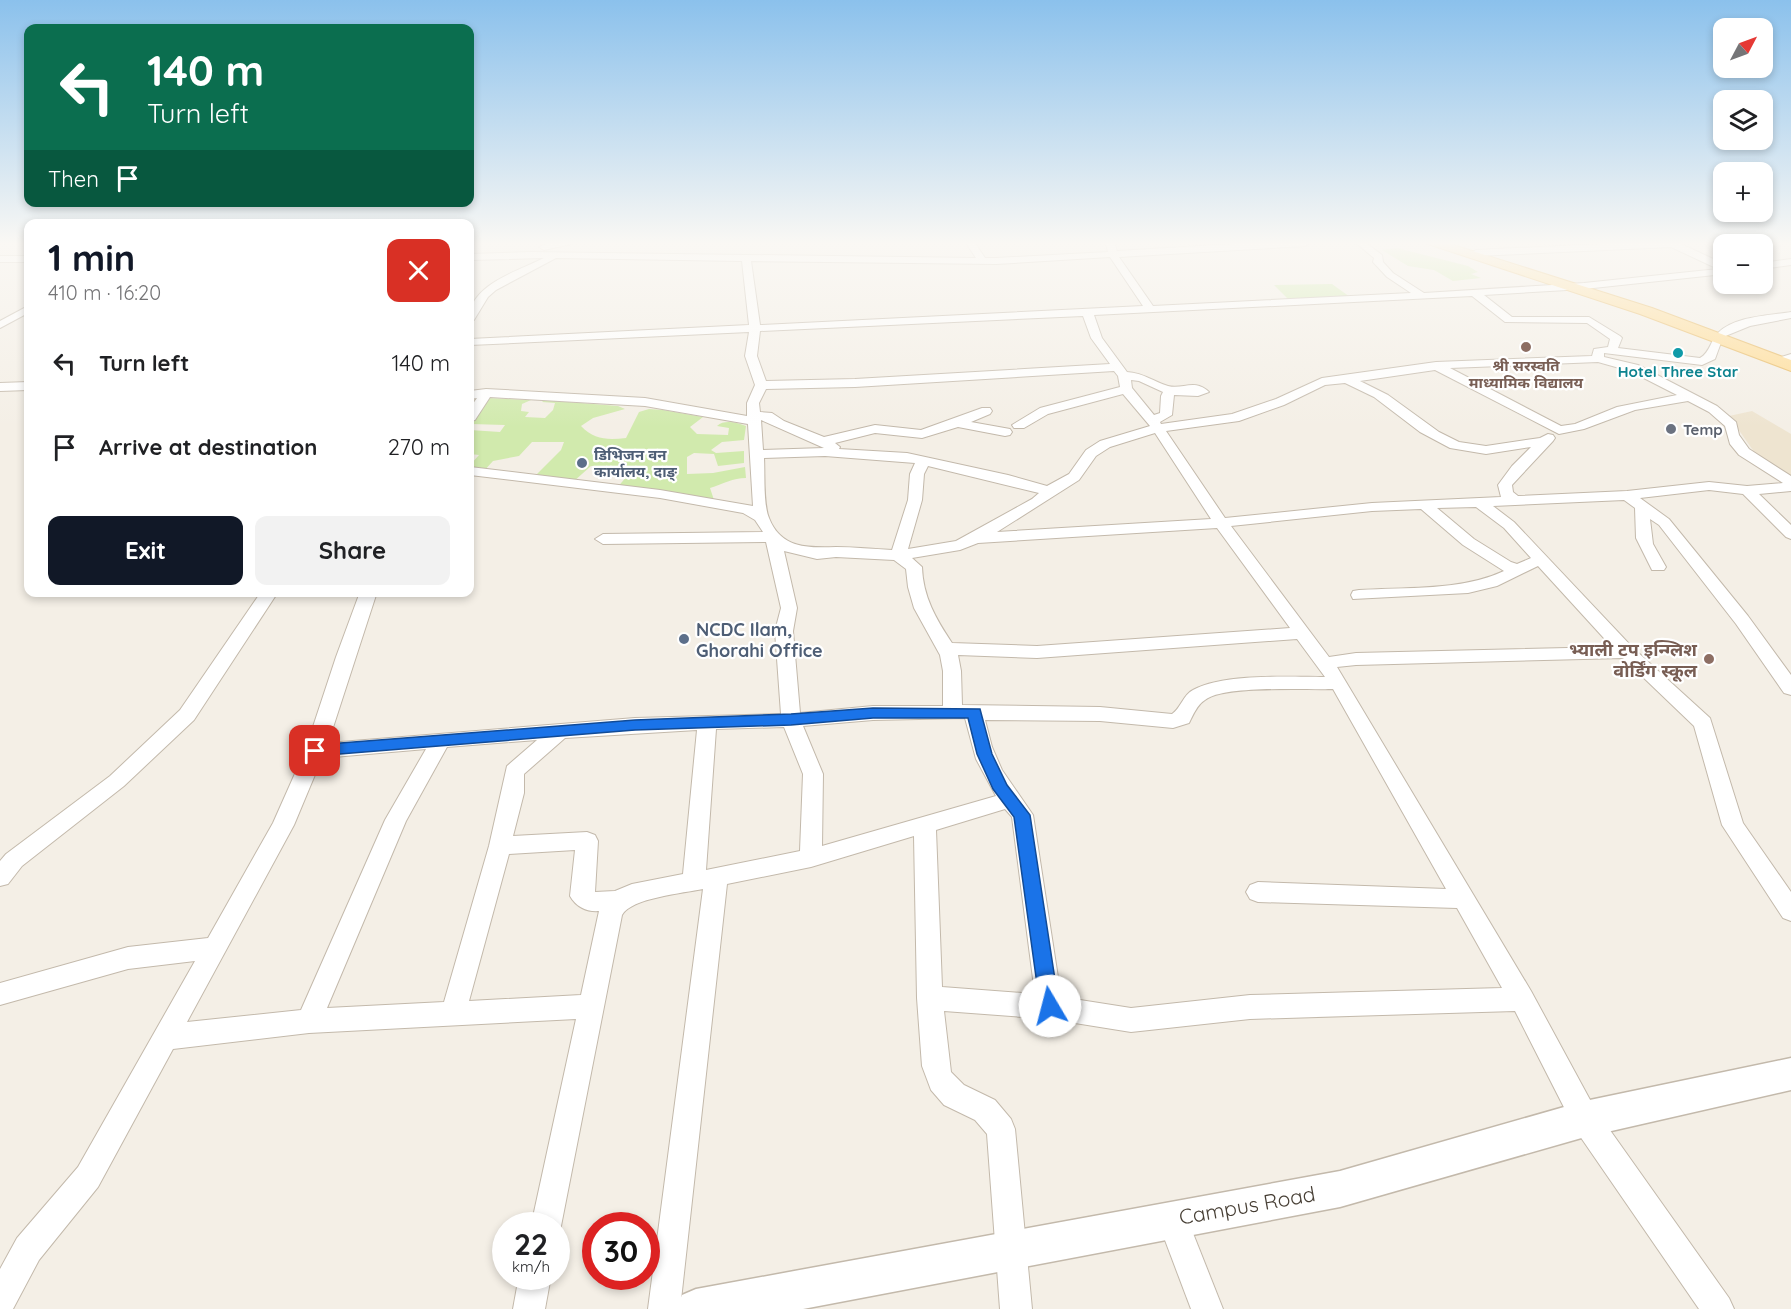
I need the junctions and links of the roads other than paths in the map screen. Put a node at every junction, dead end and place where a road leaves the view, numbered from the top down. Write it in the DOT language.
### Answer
graph roads {
  1 [pos="751,304"];
  2 [pos="1147,304"];
  3 [pos="1253,304"];
  4 [pos="1489,304"];
  5 [pos="1629,304"];
  6 [pos="1150,309"];
  7 [pos="24,312"];
  8 [pos="24,313"];
  9 [pos="0,314"];
  10 [pos="1088,314"];
  11 [pos="1791,315"];
  12 [pos="0,325"];
  13 [pos="754,329"];
  14 [pos="1720,336"];
  15 [pos="474,342"];
  16 [pos="1612,351"];
  17 [pos="1598,359"];
  18 [pos="1789,360"];
  19 [pos="1436,366"];
  20 [pos="1123,377"];
  21 [pos="1347,379"];
  22 [pos="761,385"];
  23 [pos="24,386"];
  24 [pos="0,387"];
  25 [pos="486,393"];
  26 [pos="474,394"];
  27 [pos="1690,397"];
  28 [pos="474,411"];
  29 [pos="986,411"];
  30 [pos="755,418"];
  31 [pos="957,423"];
  32 [pos="1155,424"];
  33 [pos="1019,425"];
  34 [pos="1559,430"];
  35 [pos="1005,432"];
  36 [pos="825,441"];
  37 [pos="1544,442"];
  38 [pos="842,453"];
  39 [pos="757,454"];
  40 [pos="923,460"];
  41 [pos="474,472"];
  42 [pos="1791,482"];
  43 [pos="1791,487"];
  44 [pos="1747,490"];
  45 [pos="1049,491"];
  46 [pos="1627,495"];
  47 [pos="1513,499"];
  48 [pos="1478,501"];
  49 [pos="1424,504"];
  50 [pos="1643,505"];
  51 [pos="762,517"];
  52 [pos="1221,523"];
  53 [pos="1791,534"];
  54 [pos="773,537"];
  55 [pos="976,538"];
  56 [pos="603,539"];
  57 [pos="898,555"];
  58 [pos="1541,559"];
  59 [pos="1658,567"];
  60 [pos="1518,571"];
  61 [pos="1359,595"];
  62 [pos="266,597"];
  63 [pos="367,597"];
  64 [pos="1304,633"];
  65 [pos="947,649"];
  66 [pos="1628,652"];
  67 [pos="1325,663"];
  68 [pos="1339,683"];
  69 [pos="1791,689"];
  70 [pos="953,712"];
  71 [pos="974,713"];
  72 [pos="791,720"];
  73 [pos="707,723"];
  74 [pos="560,731"];
  75 [pos="441,741"];
  76 [pos="315,751"];
  77 [pos="1010,800"];
  78 [pos="925,824"];
  79 [pos="500,846"];
  80 [pos="811,858"];
  81 [pos="0,877"];
  82 [pos="705,880"];
  83 [pos="1258,892"];
  84 [pos="1465,899"];
  85 [pos="617,901"];
  86 [pos="1791,911"];
  87 [pos="214,948"];
  88 [pos="0,994"];
  89 [pos="930,998"];
  90 [pos="1522,999"];
  91 [pos="591,1006"];
  92 [pos="1050,1006"];
  93 [pos="453,1014"];
  94 [pos="309,1022"];
  95 [pos="166,1037"];
  96 [pos="1791,1074"];
  97 [pos="1585,1119"];
  98 [pos="549,1212"];
  99 [pos="1172,1219"];
  100 [pos="1010,1252"];
  101 [pos="532,1290"];
  102 [pos="0,1301"];
  103 [pos="529,1309"];
  104 [pos="664,1309"];
  105 [pos="696,1309"];
  106 [pos="1016,1309"];
  107 [pos="1207,1309"];
  108 [pos="1719,1309"];
  1 -- 13 [label="street"];
  2 -- 6 [label="street"];
  3 -- 6 [label="street"];
  4 -- 16 [label="street"];
  5 -- 14 [label="main road"];
  6 -- 10 [label="street"];
  7 -- 9 [label="street"];
  8 -- 12 [label="street"];
  10 -- 13 [label="street"];
  10 -- 20 [label="street"];
  11 -- 14 [label="street"];
  13 -- 15 [label="street"];
  13 -- 22 [label="street"];
  14 -- 16 [label="street"];
  14 -- 18 [label="main road"];
  16 -- 17 [label="street"];
  17 -- 19 [label="street"];
  17 -- 27 [label="street"];
  19 -- 21 [label="street"];
  19 -- 34 [label="street"];
  20 -- 22 [label="street"];
  20 -- 32 [label="street"];
  20 -- 32 [label="street"];
  20 -- 33 [label="street"];
  21 -- 32 [label="street"];
  21 -- 37 [label="street"];
  22 -- 30 [label="street"];
  23 -- 24 [label="street"];
  25 -- 26 [label="street"];
  25 -- 28 [label="street"];
  25 -- 30 [label="street"];
  27 -- 34 [label="street"];
  27 -- 42 [label="street"];
  29 -- 31 [label="street"];
  30 -- 36 [label="street"];
  30 -- 39 [label="street"];
  31 -- 35 [label="street"];
  31 -- 36 [label="street"];
  32 -- 45 [label="street"];
  32 -- 52 [label="street"];
  34 -- 37 [label="street"];
  36 -- 38 [label="street"];
  37 -- 47 [label="street"];
  38 -- 39 [label="street"];
  38 -- 40 [label="street"];
  39 -- 51 [label="street"];
  40 -- 45 [label="street"];
  40 -- 57 [label="street"];
  41 -- 51 [label="street"];
  43 -- 44 [label="street"];
  44 -- 46 [label="street"];
  44 -- 53 [label="street"];
  45 -- 55 [label="street"];
  46 -- 47 [label="street"];
  46 -- 50 [label="street"];
  47 -- 48 [label="street"];
  48 -- 49 [label="street"];
  48 -- 58 [label="street"];
  49 -- 52 [label="street"];
  49 -- 60 [label="street"];
  50 -- 59 [label="street"];
  50 -- 69 [label="street"];
  51 -- 54 [label="street"];
  52 -- 55 [label="street"];
  52 -- 64 [label="street"];
  54 -- 56 [label="street"];
  54 -- 57 [label="street"];
  54 -- 72 [label="street"];
  55 -- 57 [label="street"];
  57 -- 65 [label="street"];
  58 -- 60 [label="street"];
  58 -- 66 [label="street"];
  60 -- 61 [label="street"];
  62 -- 81 [label="street"];
  63 -- 76 [label="street"];
  64 -- 65 [label="street"];
  64 -- 67 [label="street"];
  65 -- 70 [label="street"];
  66 -- 67 [label="street"];
  66 -- 86 [label="street"];
  67 -- 68 [label="street"];
  68 -- 71 [label="street"];
  68 -- 84 [label="street"];
  70 -- 71 [label="street"];
  70 -- 72 [label="street"];
  71 -- 77 [label="street"];
  72 -- 73 [label="street"];
  72 -- 80 [label="street"];
  73 -- 74 [label="street"];
  73 -- 82 [label="street"];
  74 -- 75 [label="street"];
  74 -- 79 [label="street"];
  75 -- 76 [label="street"];
  75 -- 94 [label="street"];
  76 -- 87 [label="street"];
  77 -- 78 [label="street"];
  77 -- 92 [label="street"];
  78 -- 80 [label="street"];
  78 -- 89 [label="street"];
  79 -- 85 [label="street"];
  79 -- 93 [label="street"];
  80 -- 82 [label="street"];
  82 -- 85 [label="street"];
  82 -- 104 [label="street"];
  83 -- 84 [label="street"];
  84 -- 90 [label="street"];
  85 -- 91 [label="street"];
  87 -- 88 [label="street"];
  87 -- 95 [label="street"];
  89 -- 92 [label="street"];
  89 -- 100 [label="street"];
  90 -- 92 [label="street"];
  90 -- 97 [label="street"];
  91 -- 93 [label="street"];
  91 -- 98 [label="street"];
  93 -- 94 [label="street"];
  94 -- 95 [label="street"];
  95 -- 102 [label="street"];
  96 -- 97 [label="street, Campus Road"];
  97 -- 99 [label="street, Campus Road"];
  97 -- 108 [label="street"];
  99 -- 100 [label="street, Campus Road"];
  99 -- 107 [label="street"];
  100 -- 105 [label="street, Campus Road"];
  100 -- 106 [label="street"];
  101 -- 103 [label="street"];
}
